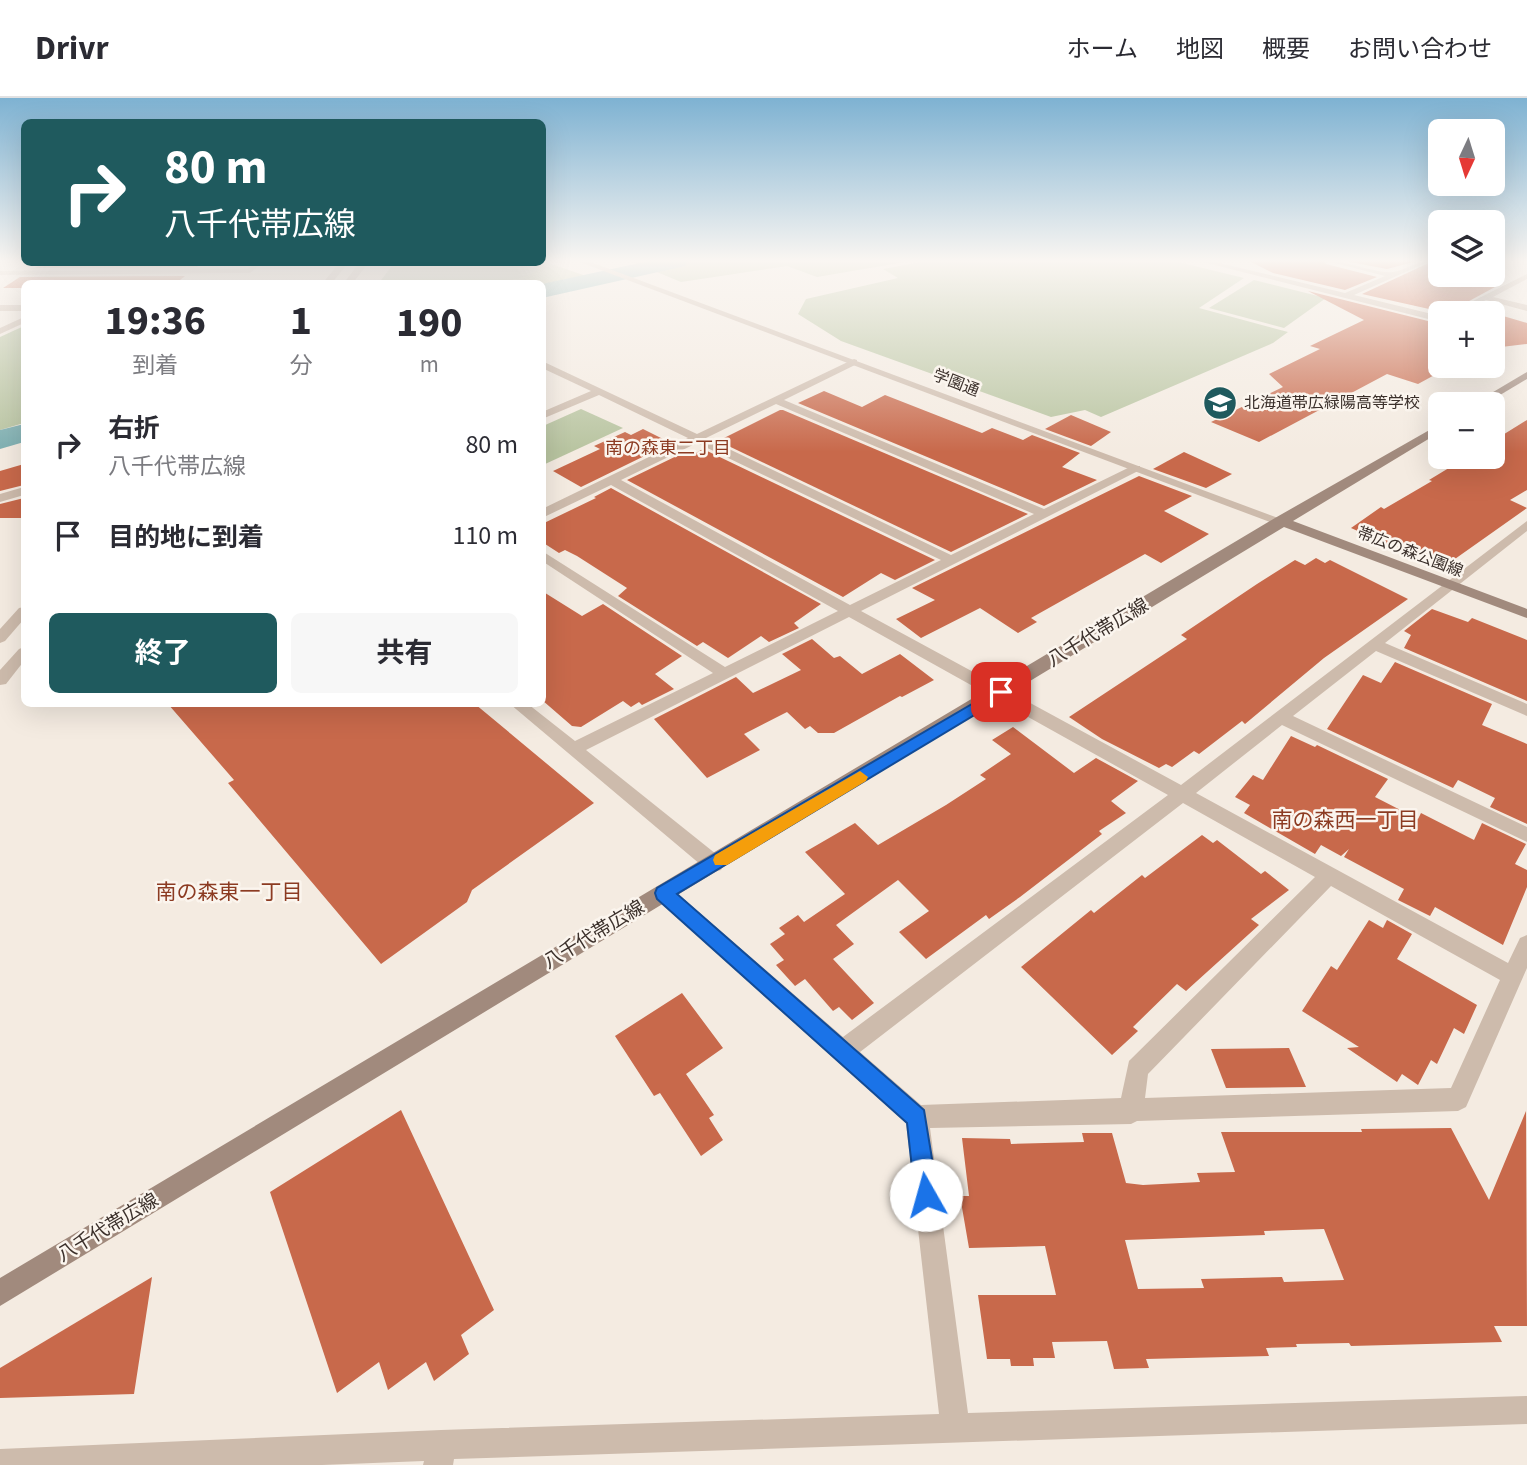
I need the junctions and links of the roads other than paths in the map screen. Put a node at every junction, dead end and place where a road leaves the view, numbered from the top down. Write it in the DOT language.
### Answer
graph roads {
  1 [pos="754,325"];
  2 [pos="854,362"];
  3 [pos="546,367"];
  4 [pos="1527,376"];
  5 [pos="598,392"];
  6 [pos="1499,392"];
  7 [pos="775,400"];
  8 [pos="546,414"];
  9 [pos="1428,434"];
  10 [pos="700,438"];
  11 [pos="1136,468"];
  12 [pos="611,480"];
  13 [pos="21,492"];
  14 [pos="0,498"];
  15 [pos="546,512"];
  16 [pos="1045,514"];
  17 [pos="1280,521"];
  18 [pos="1527,525"];
  19 [pos="546,558"];
  20 [pos="951,560"];
  21 [pos="1451,586"];
  22 [pos="848,611"];
  23 [pos="21,614"];
  24 [pos="1527,614"];
  25 [pos="0,638"];
  26 [pos="1373,644"];
  27 [pos="21,656"];
  28 [pos="722,672"];
  29 [pos="0,680"];
  30 [pos="1001,692"];
  31 [pos="522,707"];
  32 [pos="1527,710"];
  33 [pos="1280,717"];
  34 [pos="574,749"];
  35 [pos="1182,794"];
  36 [pos="1527,835"];
  37 [pos="715,864"];
  38 [pos="1329,875"];
  39 [pos="663,893"];
  40 [pos="1527,944"];
  41 [pos="1513,976"];
  42 [pos="841,1052"];
  43 [pos="1131,1112"];
  44 [pos="917,1117"];
  45 [pos="0,1293"];
  46 [pos="1527,1410"];
  47 [pos="955,1429"];
  48 [pos="440,1455"];
  49 [pos="165,1461"];
  50 [pos="0,1464"];
  1 -- 2 [label="street, 学園通"];
  2 -- 7 [label="street"];
  2 -- 11 [label="street, 学園通"];
  3 -- 5 [label="street"];
  4 -- 6 [label="main road"];
  5 -- 8 [label="street"];
  5 -- 10 [label="street"];
  7 -- 10 [label="street"];
  7 -- 16 [label="street"];
  9 -- 17 [label="main road, 八千代帯広線"];
  10 -- 12 [label="street"];
  10 -- 20 [label="street"];
  11 -- 16 [label="street"];
  11 -- 17 [label="street, 学園通"];
  12 -- 15 [label="street"];
  12 -- 22 [label="street"];
  13 -- 14 [label="street"];
  16 -- 20 [label="street"];
  17 -- 21 [label="main road, 帯広の森公園線"];
  17 -- 30 [label="main road, 八千代帯広線"];
  18 -- 21 [label="street"];
  19 -- 28 [label="street"];
  20 -- 22 [label="street"];
  21 -- 24 [label="main road, 帯広の森公園線"];
  21 -- 26 [label="street"];
  22 -- 28 [label="street"];
  22 -- 30 [label="street"];
  23 -- 25 [label="street"];
  26 -- 32 [label="street"];
  26 -- 33 [label="street"];
  27 -- 29 [label="street"];
  28 -- 34 [label="street"];
  30 -- 35 [label="street"];
  30 -- 37 [label="main road, 八千代帯広線"];
  31 -- 34 [label="street"];
  33 -- 35 [label="street"];
  33 -- 36 [label="street"];
  34 -- 37 [label="street"];
  35 -- 38 [label="street"];
  35 -- 42 [label="street"];
  37 -- 39 [label="main road, 八千代帯広線"];
  38 -- 41 [label="street"];
  38 -- 43 [label="street"];
  39 -- 42 [label="street"];
  39 -- 45 [label="main road, 八千代帯広線"];
  40 -- 41 [label="street"];
  41 -- 43 [label="street"];
  42 -- 44 [label="street"];
  43 -- 44 [label="street"];
  44 -- 47 [label="street"];
  46 -- 47 [label="street"];
  47 -- 48 [label="street"];
  48 -- 49 [label="street"];
  49 -- 50 [label="street"];
}
